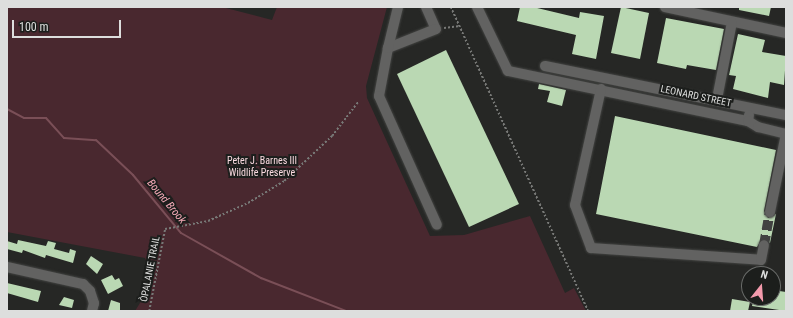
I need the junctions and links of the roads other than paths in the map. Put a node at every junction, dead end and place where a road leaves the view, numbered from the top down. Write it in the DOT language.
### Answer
graph roads {
  1 [pos="398,7"];
  2 [pos="426,7"];
  3 [pos="477,7"];
  4 [pos="665,7"];
  5 [pos="732,22"];
  6 [pos="786,33"];
  7 [pos="388,48"];
  8 [pos="545,66"];
  9 [pos="601,89"];
  10 [pos="718,94"];
  11 [pos="751,107"];
  12 [pos="786,115"];
  13 [pos="748,121"];
  14 [pos="770,212"];
  15 [pos="437,225"];
  16 [pos="764,245"];
  17 [pos="7,267"];
  18 [pos="92,311"];
  1 -- 7 [label="street"];
  2 -- 7 [label="street"];
  3 -- 9 [label="street"];
  4 -- 5 [label="street"];
  5 -- 6 [label="street"];
  5 -- 10 [label="street"];
  7 -- 15 [label="street"];
  8 -- 11 [label="street, LEONARD STREET"];
  9 -- 13 [label="street"];
  9 -- 16 [label="street"];
  11 -- 12 [label="street, LEONARD STREET"];
  11 -- 13 [label="street"];
  13 -- 14 [label="street"];
  17 -- 18 [label="street"];
}
